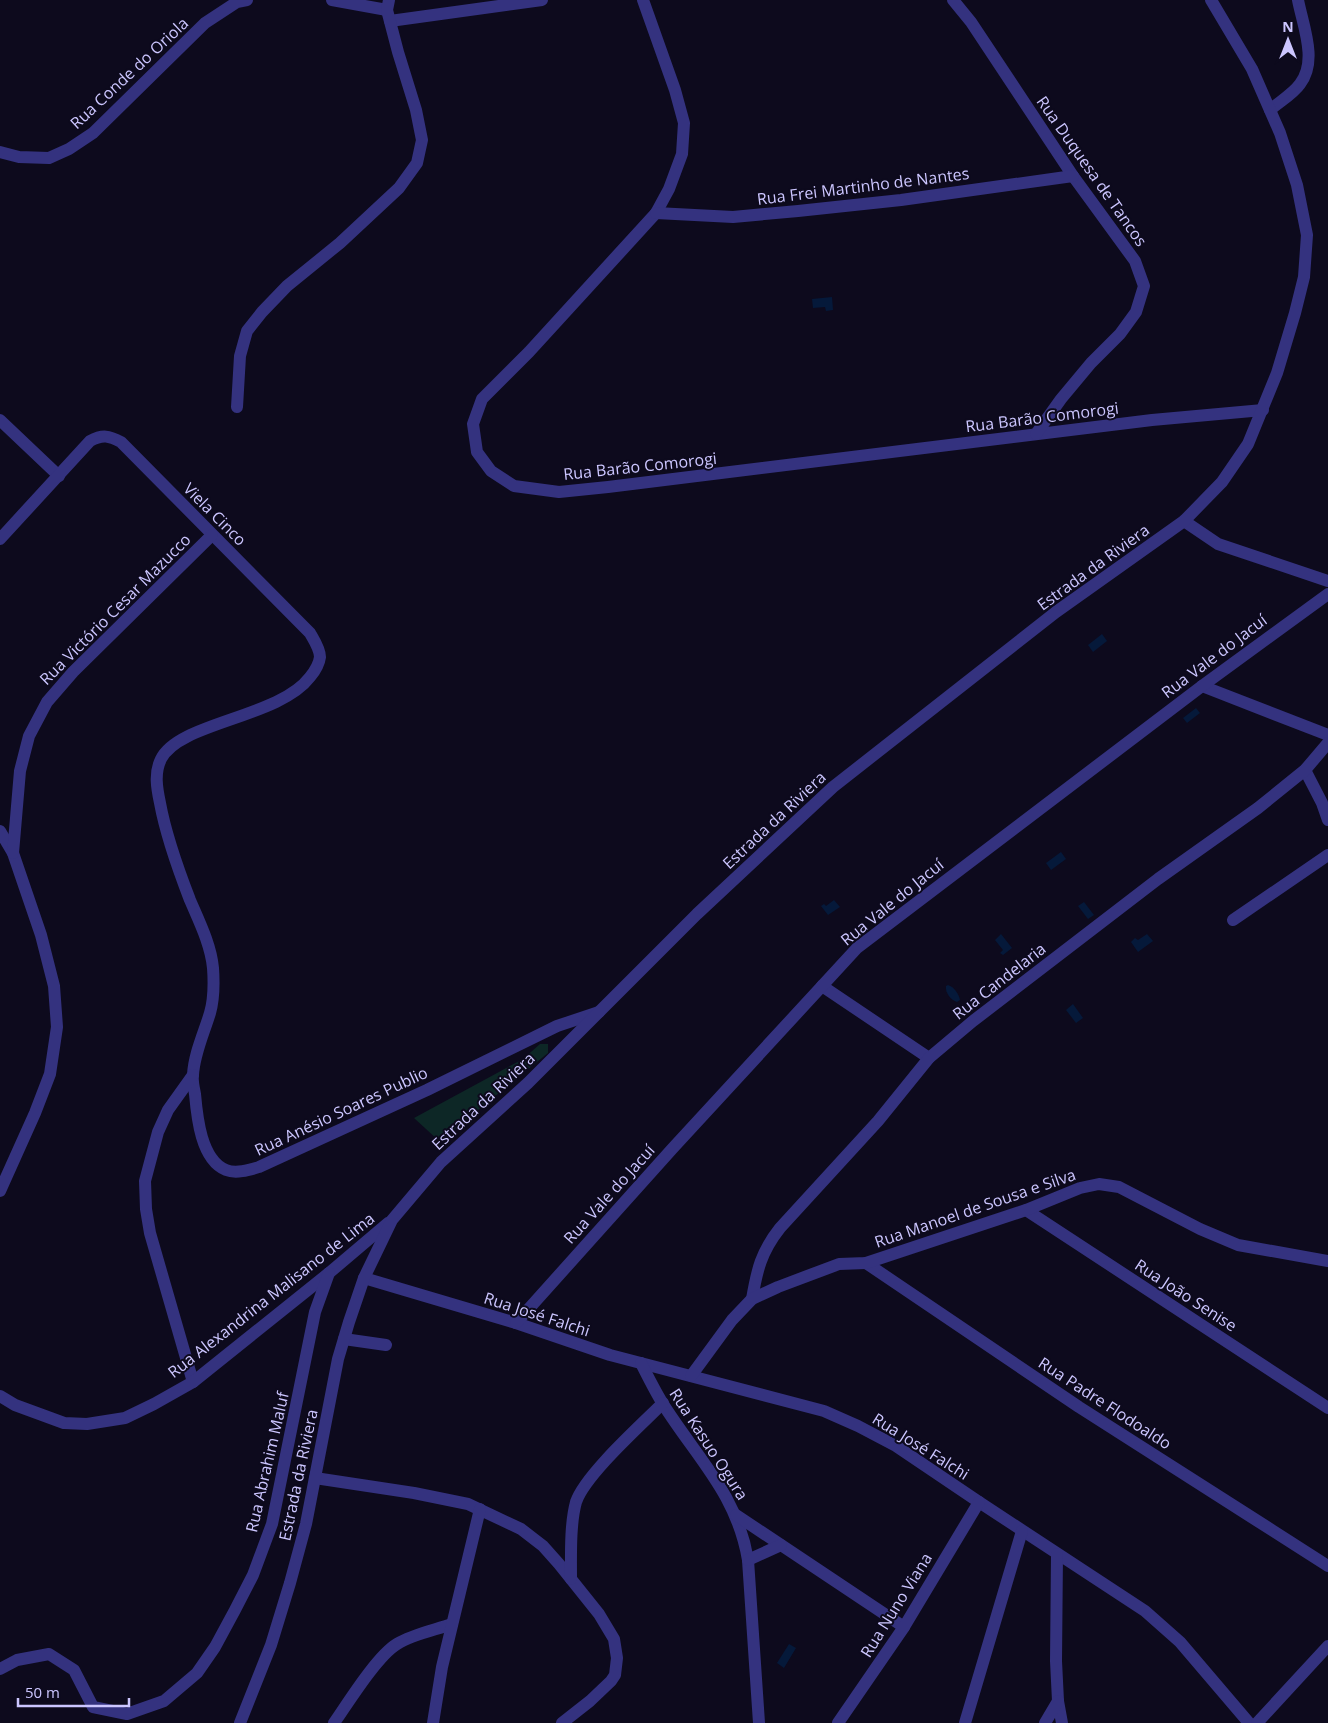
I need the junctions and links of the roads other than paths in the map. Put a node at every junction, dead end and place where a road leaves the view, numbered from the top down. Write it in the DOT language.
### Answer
graph roads {
  1 [pos="247,0"];
  2 [pos="332,0"];
  3 [pos="542,0"];
  4 [pos="644,0"];
  5 [pos="953,0"];
  6 [pos="1211,0"];
  7 [pos="1298,0"];
  8 [pos="388,10"];
  9 [pos="1270,110"];
  10 [pos="0,152"];
  11 [pos="1073,176"];
  12 [pos="656,213"];
  13 [pos="237,407"];
  14 [pos="1263,410"];
  15 [pos="0,420"];
  16 [pos="1036,434"];
  17 [pos="59,476"];
  18 [pos="1184,521"];
  19 [pos="212,535"];
  20 [pos="0,539"];
  21 [pos="1328,581"];
  22 [pos="1328,594"];
  23 [pos="310,633"];
  24 [pos="1202,686"];
  25 [pos="1328,735"];
  26 [pos="1328,743"];
  27 [pos="1305,770"];
  28 [pos="1328,820"];
  29 [pos="0,831"];
  30 [pos="13,853"];
  31 [pos="1328,855"];
  32 [pos="1234,920"];
  33 [pos="822,986"];
  34 [pos="601,1011"];
  35 [pos="929,1058"];
  36 [pos="193,1074"];
  37 [pos="0,1191"];
  38 [pos="1026,1210"];
  39 [pos="392,1220"];
  40 [pos="1328,1261"];
  41 [pos="866,1263"];
  42 [pos="329,1273"];
  43 [pos="364,1278"];
  44 [pos="752,1299"];
  45 [pos="516,1323"];
  46 [pos="344,1339"];
  47 [pos="386,1345"];
  48 [pos="641,1363"];
  49 [pos="691,1376"];
  50 [pos="193,1382"];
  51 [pos="0,1396"];
  52 [pos="663,1403"];
  53 [pos="1328,1408"];
  54 [pos="315,1478"];
  55 [pos="979,1502"];
  56 [pos="480,1509"];
  57 [pos="736,1515"];
  58 [pos="1022,1531"];
  59 [pos="781,1545"];
  60 [pos="1057,1554"];
  61 [pos="748,1560"];
  62 [pos="1328,1566"];
  63 [pos="571,1579"];
  64 [pos="452,1624"];
  65 [pos="904,1627"];
  66 [pos="1328,1646"];
  67 [pos="0,1669"];
  68 [pos="1058,1700"];
  69 [pos="240,1723"];
  70 [pos="334,1723"];
  71 [pos="433,1723"];
  72 [pos="562,1723"];
  73 [pos="760,1723"];
  74 [pos="838,1723"];
  75 [pos="964,1723"];
  76 [pos="1045,1723"];
  77 [pos="1062,1723"];
  78 [pos="1249,1723"];
  79 [pos="1257,1723"];
  1 -- 10 [label="street, Rua Conde do Oriola"];
  2 -- 8 [label="street"];
  3 -- 8 [label="street"];
  4 -- 12 [label="street, Rua Barão Comorogi"];
  5 -- 11 [label="street, Rua Duquesa de Tancos"];
  6 -- 9 [label="street, Estrada da Riviera"];
  7 -- 9 [label="street"];
  8 -- 13 [label="street"];
  9 -- 14 [label="street, Estrada da Riviera"];
  11 -- 12 [label="street, Rua Frei Martinho de Nantes"];
  11 -- 16 [label="street, Rua Duquesa de Tancos"];
  12 -- 16 [label="street, Rua Barão Comorogi"];
  14 -- 16 [label="street, Rua Barão Comorogi"];
  14 -- 18 [label="street, Estrada da Riviera"];
  15 -- 17 [label="street"];
  17 -- 19 [label="street, Viela Cinco"];
  17 -- 20 [label="street"];
  18 -- 21 [label="street"];
  18 -- 34 [label="street, Estrada da Riviera"];
  19 -- 23 [label="street, Viela Cinco"];
  19 -- 30 [label="street, Rua Victório Cesar Mazucco"];
  22 -- 24 [label="street, Rua Vale do Jacuí"];
  23 -- 36 [label="street, Rua Anésio Soares Publio"];
  24 -- 25 [label="street"];
  24 -- 33 [label="street, Rua Vale do Jacuí"];
  26 -- 27 [label="street, Rua Candelaria"];
  27 -- 28 [label="street"];
  27 -- 35 [label="street, Rua Candelaria"];
  29 -- 30 [label="street"];
  30 -- 37 [label="street"];
  31 -- 32 [label="street"];
  33 -- 35 [label="street"];
  33 -- 45 [label="street, Rua Vale do Jacuí"];
  34 -- 36 [label="street, Rua Anésio Soares Publio"];
  34 -- 39 [label="street, Estrada da Riviera"];
  35 -- 44 [label="street, Rua Candelaria"];
  36 -- 50 [label="street"];
  38 -- 40 [label="street, Rua Manoel de Sousa e Silva"];
  38 -- 41 [label="street, Rua Manoel de Sousa e Silva"];
  38 -- 53 [label="street, Rua João Senise"];
  39 -- 42 [label="street, Rua Alexandrina Malisano de Lima"];
  39 -- 43 [label="street, Estrada da Riviera"];
  41 -- 44 [label="street, Rua Manoel de Sousa e Silva"];
  41 -- 62 [label="street, Rua Padre Flodoaldo"];
  42 -- 50 [label="street, Rua Alexandrina Malisano de Lima"];
  42 -- 67 [label="street, Rua Abrahim Maluf"];
  43 -- 45 [label="street, Rua José Falchi"];
  43 -- 46 [label="street, Estrada da Riviera"];
  44 -- 49 [label="street, Rua Manoel de Sousa e Silva"];
  45 -- 48 [label="street, Rua José Falchi"];
  46 -- 47 [label="street"];
  46 -- 54 [label="street, Estrada da Riviera"];
  48 -- 49 [label="street, Rua José Falchi"];
  48 -- 52 [label="street, Rua Kasuo Ogura"];
  49 -- 55 [label="street, Rua José Falchi"];
  50 -- 51 [label="street, Rua Alexandrina Malisano de Lima"];
  52 -- 57 [label="street, Rua Kasuo Ogura"];
  52 -- 63 [label="street"];
  54 -- 56 [label="street"];
  54 -- 69 [label="street, Estrada da Riviera"];
  55 -- 58 [label="street, Rua José Falchi"];
  55 -- 65 [label="street, Rua Nuno Viana"];
  56 -- 63 [label="street"];
  56 -- 64 [label="street"];
  57 -- 59 [label="street"];
  57 -- 61 [label="street, Rua Kasuo Ogura"];
  58 -- 60 [label="street, Rua José Falchi"];
  58 -- 75 [label="street"];
  59 -- 61 [label="street"];
  59 -- 65 [label="street"];
  60 -- 68 [label="street"];
  60 -- 78 [label="street, Rua José Falchi"];
  61 -- 73 [label="street, Rua Kasuo Ogura"];
  63 -- 72 [label="street"];
  64 -- 70 [label="street"];
  64 -- 71 [label="street"];
  65 -- 74 [label="street, Rua Nuno Viana"];
  66 -- 79 [label="street"];
  68 -- 76 [label="street"];
  68 -- 77 [label="street"];
}
